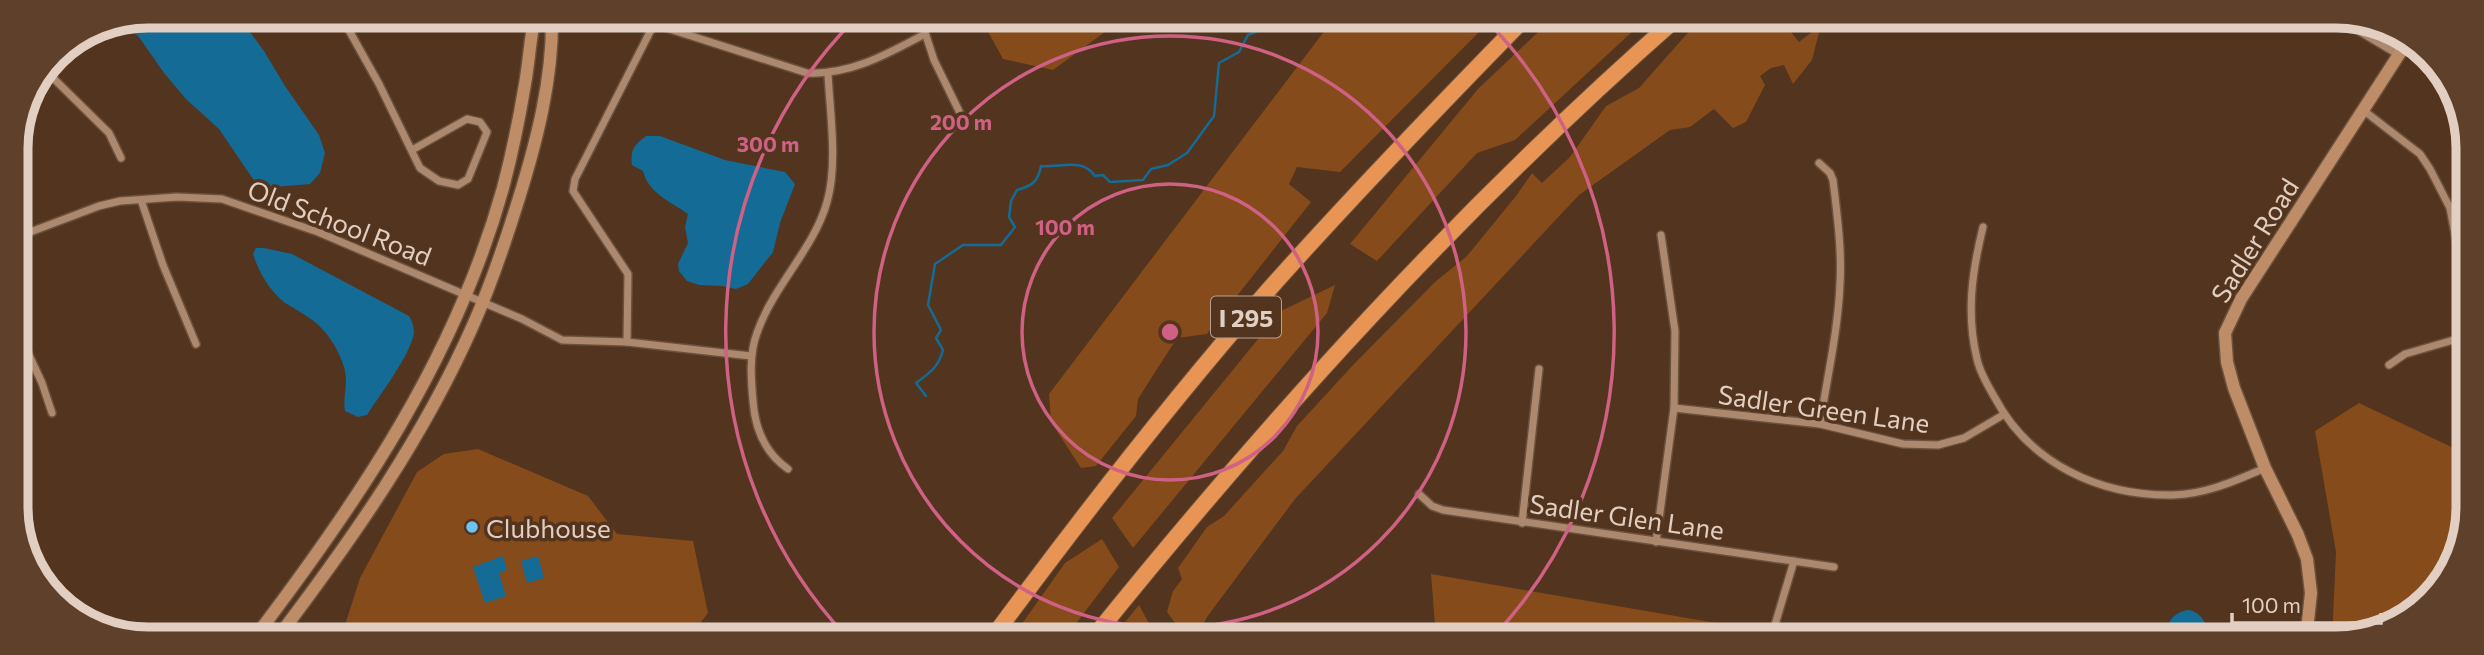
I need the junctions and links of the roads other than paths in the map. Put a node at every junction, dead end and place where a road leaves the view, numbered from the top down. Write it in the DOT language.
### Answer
graph roads {
  1 [pos="348,28"];
  2 [pos="534,28"];
  3 [pos="551,28"];
  4 [pos="652,28"];
  5 [pos="666,28"];
  6 [pos="923,28"];
  7 [pos="1515,28"];
  8 [pos="1666,28"];
  9 [pos="2357,30"];
  10 [pos="925,34"];
  11 [pos="2403,49"];
  12 [pos="2399,55"];
  13 [pos="828,74"];
  14 [pos="52,77"];
  15 [pos="2363,110"];
  16 [pos="961,115"];
  17 [pos="412,150"];
  18 [pos="121,158"];
  19 [pos="1819,163"];
  20 [pos="141,200"];
  21 [pos="1983,227"];
  22 [pos="28,233"];
  23 [pos="1661,235"];
  24 [pos="2456,240"];
  25 [pos="465,295"];
  26 [pos="482,302"];
  27 [pos="2456,340"];
  28 [pos="627,342"];
  29 [pos="196,344"];
  30 [pos="28,352"];
  31 [pos="751,356"];
  32 [pos="2389,365"];
  33 [pos="1539,369"];
  34 [pos="1674,408"];
  35 [pos="51,413"];
  36 [pos="2003,415"];
  37 [pos="1820,424"];
  38 [pos="2265,468"];
  39 [pos="788,469"];
  40 [pos="1419,494"];
  41 [pos="1522,523"];
  42 [pos="1657,542"];
  43 [pos="1794,561"];
  44 [pos="1834,567"];
  45 [pos="263,627"];
  46 [pos="285,627"];
  47 [pos="1000,627"];
  48 [pos="1102,627"];
  49 [pos="1776,627"];
  50 [pos="2307,627"];
  1 -- 17 [label="street"];
  2 -- 25 [label="street"];
  3 -- 26 [label="street"];
  4 -- 28 [label="street"];
  5 -- 13 [label="street"];
  6 -- 10 [label="street"];
  7 -- 47 [label="highway, I 295"];
  8 -- 48 [label="highway"];
  9 -- 12 [label="street"];
  10 -- 13 [label="street"];
  10 -- 16 [label="street"];
  11 -- 12 [label="street, Sadler Road"];
  12 -- 15 [label="street, Sadler Road"];
  13 -- 31 [label="street"];
  14 -- 18 [label="street"];
  15 -- 24 [label="street"];
  15 -- 38 [label="street, Sadler Road"];
  17 -- 17 [label="street"];
  19 -- 37 [label="street"];
  20 -- 22 [label="street, Old School Road"];
  20 -- 25 [label="street, Old School Road"];
  20 -- 29 [label="street"];
  21 -- 36 [label="street"];
  23 -- 34 [label="street"];
  25 -- 26 [label="street, Old School Road"];
  25 -- 45 [label="street"];
  26 -- 28 [label="street, Old School Road"];
  26 -- 46 [label="street"];
  27 -- 32 [label="street"];
  28 -- 31 [label="street, Old School Road"];
  30 -- 35 [label="street"];
  31 -- 39 [label="street"];
  33 -- 41 [label="street"];
  34 -- 37 [label="street, Sadler Green Lane"];
  34 -- 42 [label="street"];
  36 -- 37 [label="street, Sadler Green Lane"];
  36 -- 38 [label="street"];
  38 -- 50 [label="street, Sadler Road"];
  40 -- 41 [label="street, Sadler Glen Lane"];
  41 -- 42 [label="street, Sadler Glen Lane"];
  42 -- 43 [label="street, Sadler Glen Lane"];
  43 -- 44 [label="street, Sadler Glen Lane"];
  43 -- 49 [label="street"];
}
